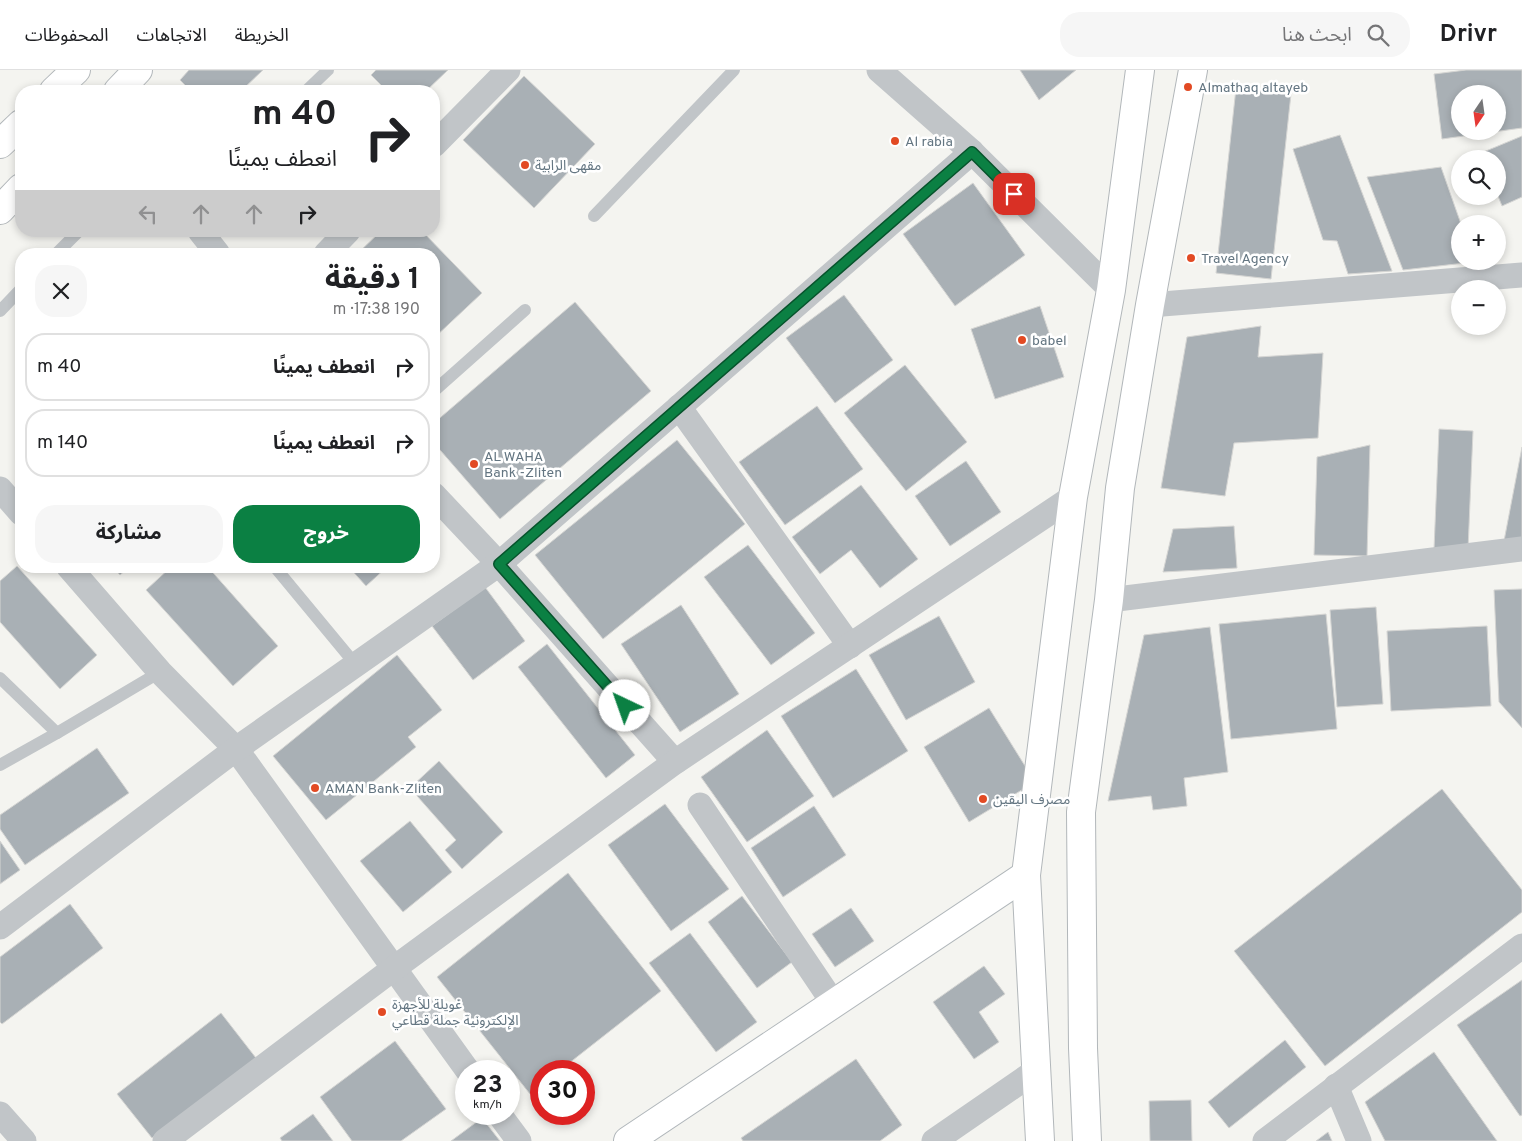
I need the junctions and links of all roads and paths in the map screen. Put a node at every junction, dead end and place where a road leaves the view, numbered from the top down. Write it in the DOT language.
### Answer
graph roads {
  1 [pos="76,70"];
  2 [pos="138,70"];
  3 [pos="328,70"];
  4 [pos="508,70"];
  5 [pos="734,70"];
  6 [pos="879,70"];
  7 [pos="1140,70"];
  8 [pos="1192,70"];
  9 [pos="60,85"];
  10 [pos="124,85"];
  11 [pos="312,85"];
  12 [pos="15,130"];
  13 [pos="440,139"];
  14 [pos="0,144"];
  15 [pos="972,152"];
  16 [pos="15,194"];
  17 [pos="0,210"];
  18 [pos="594,216"];
  19 [pos="72,237"];
  20 [pos="205,237"];
  21 [pos="342,237"];
  22 [pos="62,248"];
  23 [pos="213,248"];
  24 [pos="332,248"];
  25 [pos="1522,275"];
  26 [pos="1111,290"];
  27 [pos="15,295"];
  28 [pos="1150,305"];
  29 [pos="525,310"];
  30 [pos="0,311"];
  31 [pos="440,386"];
  32 [pos="679,407"];
  33 [pos="0,489"];
  34 [pos="1073,497"];
  35 [pos="440,501"];
  36 [pos="15,506"];
  37 [pos="1522,549"];
  38 [pos="499,564"];
  39 [pos="74,573"];
  40 [pos="280,573"];
  41 [pos="1109,600"];
  42 [pos="850,646"];
  43 [pos="356,665"];
  44 [pos="160,672"];
  45 [pos="0,678"];
  46 [pos="57,733"];
  47 [pos="236,749"];
  48 [pos="675,762"];
  49 [pos="0,765"];
  50 [pos="700,805"];
  51 [pos="1026,875"];
  52 [pos="0,926"];
  53 [pos="1522,946"];
  54 [pos="393,968"];
  55 [pos="834,1004"];
  56 [pos="460,1060"];
  57 [pos="1037,1070"];
  58 [pos="1336,1086"];
  59 [pos="0,1114"];
  60 [pos="507,1125"];
  61 [pos="24,1141"];
  62 [pos="165,1141"];
  63 [pos="519,1141"];
  64 [pos="628,1141"];
  65 [pos="934,1141"];
  66 [pos="1040,1141"];
  67 [pos="1087,1141"];
  68 [pos="1265,1141"];
  69 [pos="1359,1141"];
  1 -- 9 [label="main road"];
  2 -- 10 [label="main road"];
  3 -- 11 [label="lane"];
  4 -- 13 [label="street"];
  5 -- 18 [label="lane"];
  6 -- 15 [label="street"];
  7 -- 26 [label="main road"];
  8 -- 28 [label="main road"];
  12 -- 14 [label="main road"];
  15 -- 26 [label="street"];
  15 -- 32 [label="street"];
  16 -- 17 [label="main road"];
  19 -- 22 [label="lane"];
  20 -- 23 [label="street"];
  21 -- 24 [label="street"];
  25 -- 28 [label="street"];
  26 -- 34 [label="main road"];
  27 -- 30 [label="lane"];
  28 -- 41 [label="main road"];
  29 -- 31 [label="lane"];
  32 -- 38 [label="street"];
  32 -- 42 [label="street"];
  33 -- 36 [label="street"];
  34 -- 42 [label="street"];
  34 -- 51 [label="main road"];
  35 -- 38 [label="street"];
  37 -- 41 [label="street"];
  38 -- 43 [label="street"];
  38 -- 48 [label="street"];
  39 -- 44 [label="street"];
  40 -- 43 [label="lane"];
  41 -- 67 [label="main road"];
  42 -- 48 [label="street"];
  43 -- 47 [label="street"];
  44 -- 46 [label="lane"];
  44 -- 47 [label="street"];
  45 -- 46 [label="lane"];
  46 -- 49 [label="lane"];
  47 -- 52 [label="street"];
  47 -- 54 [label="street"];
  48 -- 54 [label="street"];
  50 -- 55 [label="street"];
  51 -- 55 [label="main road"];
  51 -- 57 [label="main road"];
  53 -- 58 [label="street"];
  54 -- 56 [label="street"];
  54 -- 62 [label="street"];
  55 -- 64 [label="main road"];
  57 -- 65 [label="street"];
  57 -- 66 [label="main road"];
  58 -- 68 [label="street"];
  58 -- 69 [label="street"];
  59 -- 61 [label="street"];
  60 -- 63 [label="street"];
}
